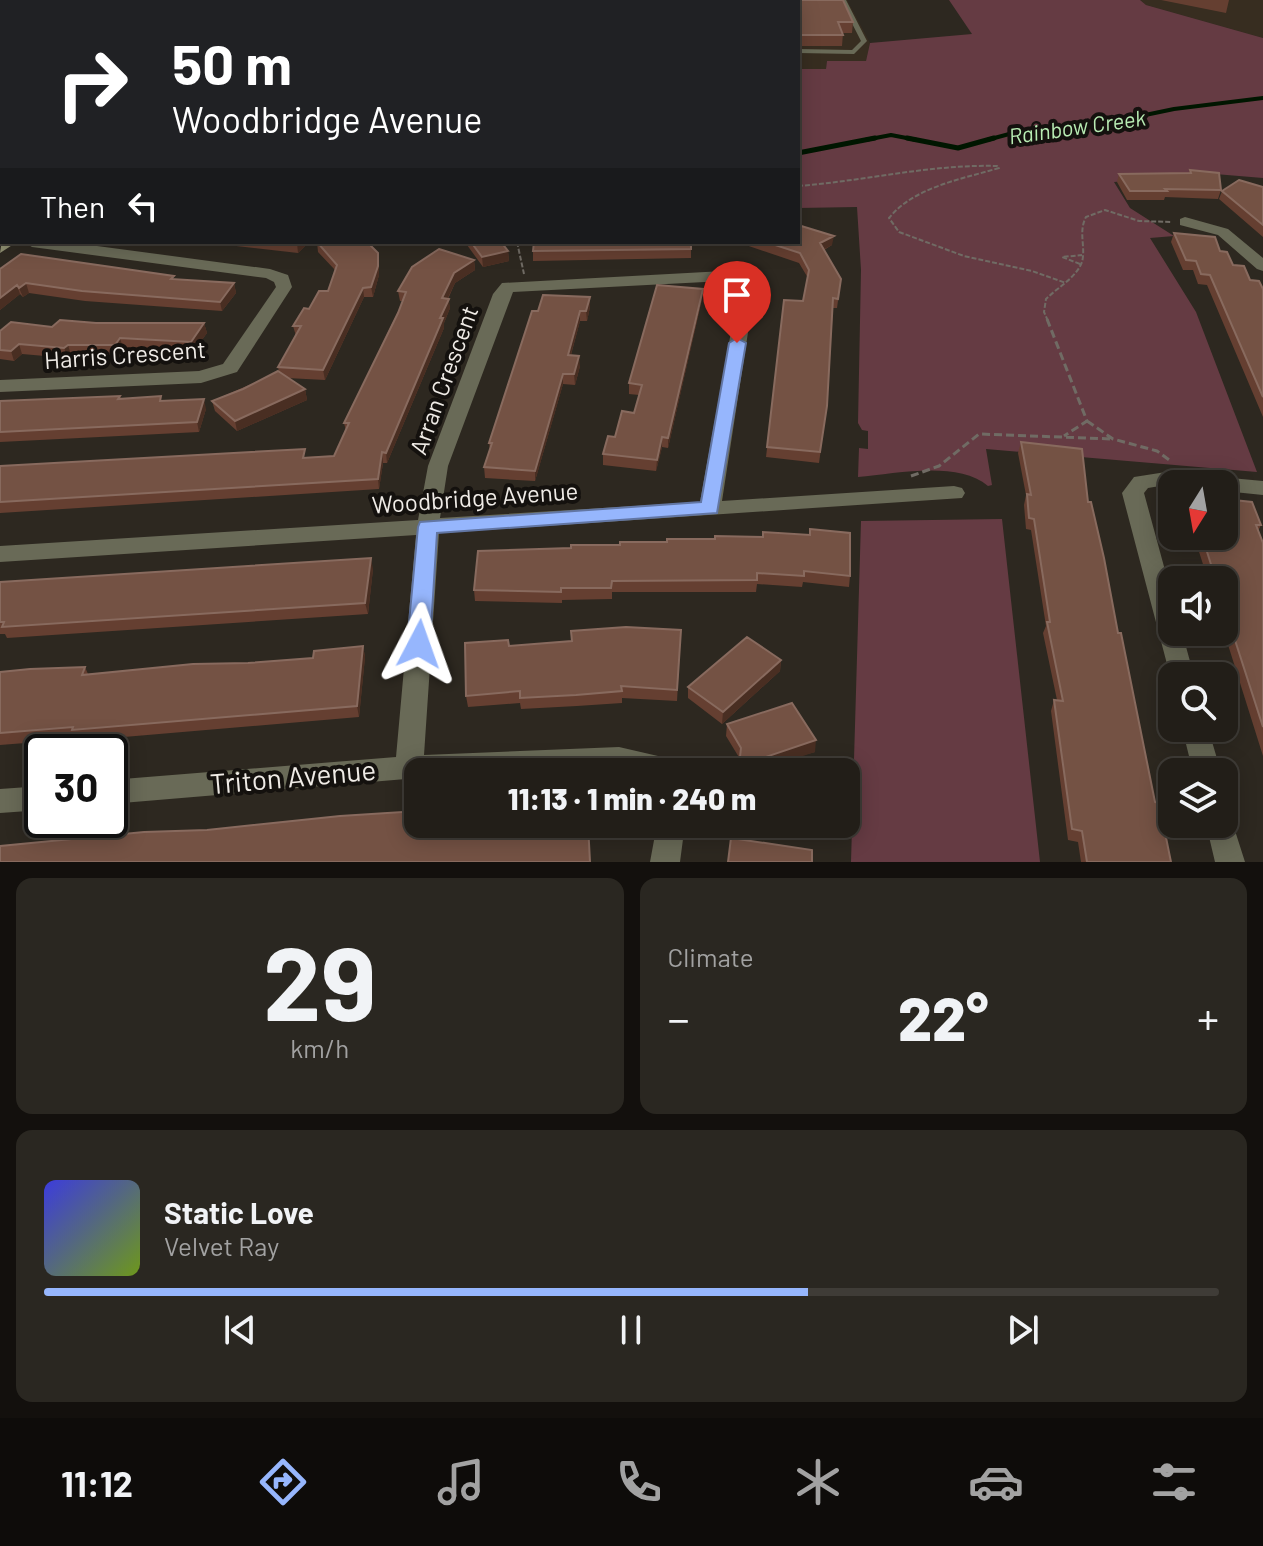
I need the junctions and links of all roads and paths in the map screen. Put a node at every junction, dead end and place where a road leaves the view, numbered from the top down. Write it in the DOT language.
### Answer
graph roads {
  1 [pos="843,0"];
  2 [pos="800,51"];
  3 [pos="800,186"];
  4 [pos="1185,222"];
  5 [pos="47,244"];
  6 [pos="517,244"];
  7 [pos="1082,255"];
  8 [pos="1080,264"];
  9 [pos="1263,266"];
  10 [pos="525,279"];
  11 [pos="1066,283"];
  12 [pos="0,386"];
  13 [pos="1087,421"];
  14 [pos="1064,436"];
  15 [pos="1113,439"];
  16 [pos="1180,470"];
  17 [pos="911,476"];
  18 [pos="1158,480"];
  19 [pos="1238,486"];
  20 [pos="1263,488"];
  21 [pos="954,493"];
  22 [pos="710,508"];
  23 [pos="428,527"];
  24 [pos="0,554"];
  25 [pos="1177,662"];
  26 [pos="410,758"];
  27 [pos="404,767"];
  28 [pos="128,790"];
  29 [pos="24,799"];
  30 [pos="0,801"];
  31 [pos="669,838"];
  32 [pos="1224,838"];
  33 [pos="665,862"];
  34 [pos="1230,862"];
  1 -- 2 [label="lane"];
  3 -- 11 [label="path"];
  4 -- 7 [label="path"];
  4 -- 9 [label="street"];
  5 -- 12 [label="street, Harris Crescent"];
  6 -- 10 [label="path"];
  7 -- 8 [label="path"];
  7 -- 8 [label="path"];
  8 -- 11 [label="path"];
  11 -- 13 [label="path"];
  13 -- 14 [label="path"];
  13 -- 15 [label="path"];
  14 -- 15 [label="path"];
  14 -- 17 [label="path"];
  15 -- 16 [label="path"];
  18 -- 25 [label="street"];
  19 -- 20 [label="street"];
  21 -- 22 [label="street, Woodbridge Avenue"];
  22 -- 23 [label="street, Woodbridge Avenue"];
  22 -- 23 [label="street, Arran Crescent"];
  23 -- 24 [label="street, Woodbridge Avenue"];
  23 -- 26 [label="street, Arran Crescent"];
  27 -- 28 [label="street, Triton Avenue"];
  29 -- 30 [label="street"];
  31 -- 33 [label="street"];
  32 -- 34 [label="street"];
}
